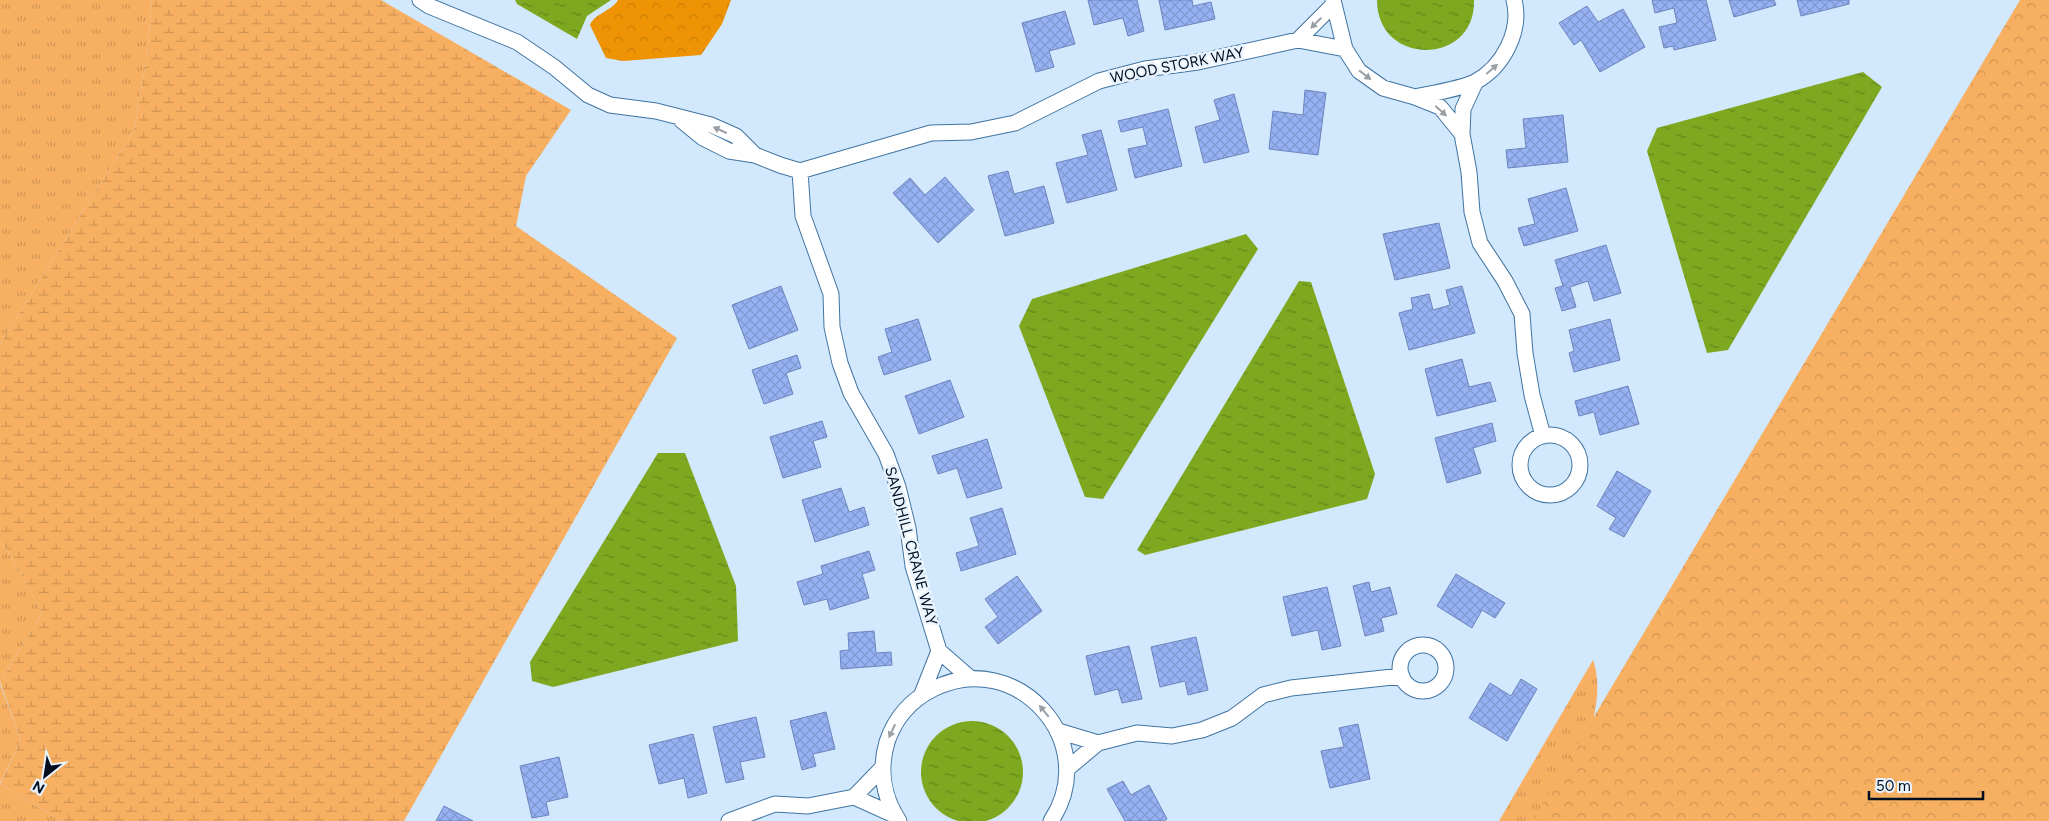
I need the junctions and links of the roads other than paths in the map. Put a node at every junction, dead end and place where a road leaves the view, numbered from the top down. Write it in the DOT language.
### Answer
graph roads {
  1 [pos="420,0"];
  2 [pos="1333,2"];
  3 [pos="1518,3"];
  4 [pos="1298,40"];
  5 [pos="1345,50"];
  6 [pos="1475,83"];
  7 [pos="1415,97"];
  8 [pos="1462,134"];
  9 [pos="800,171"];
  10 [pos="1543,436"];
  11 [pos="939,651"];
  12 [pos="1402,676"];
  13 [pos="970,678"];
  14 [pos="922,694"];
  15 [pos="1058,731"];
  16 [pos="1098,743"];
  17 [pos="883,767"];
  18 [pos="1067,769"];
  19 [pos="854,797"];
  20 [pos="897,818"];
  21 [pos="729,821"];
  22 [pos="1051,821"];
  1 -- 9 [label="street"];
  2 -- 4 [label="street, one-way"];
  2 -- 5 [label="street"];
  6 -- 3 [label="street, one-way"];
  4 -- 5 [label="street, WOOD STORK WAY"];
  4 -- 9 [label="street, WOOD STORK WAY"];
  5 -- 7 [label="street, one-way"];
  6 -- 7 [label="street"];
  6 -- 8 [label="street"];
  7 -- 8 [label="street, one-way"];
  8 -- 10 [label="street"];
  9 -- 11 [label="street, SANDHILL CRANE WAY"];
  11 -- 13 [label="street"];
  11 -- 14 [label="street"];
  12 -- 16 [label="street"];
  13 -- 14 [label="street"];
  15 -- 13 [label="street, one-way"];
  14 -- 17 [label="street, one-way"];
  15 -- 16 [label="street"];
  15 -- 18 [label="street"];
  16 -- 18 [label="street"];
  17 -- 19 [label="street"];
  17 -- 20 [label="street"];
  18 -- 22 [label="street"];
  19 -- 20 [label="street"];
  19 -- 21 [label="street"];
}
